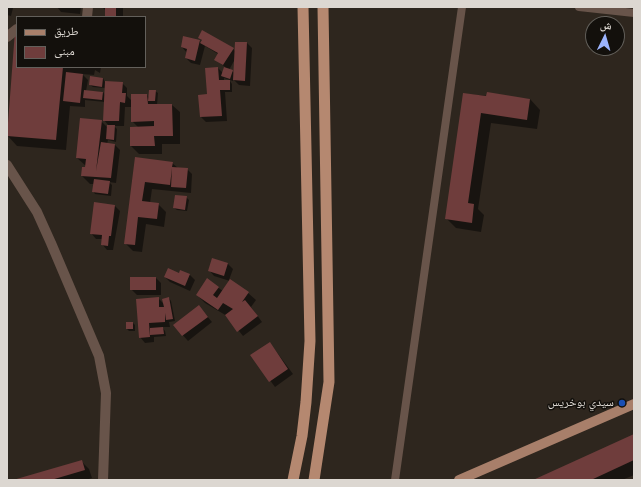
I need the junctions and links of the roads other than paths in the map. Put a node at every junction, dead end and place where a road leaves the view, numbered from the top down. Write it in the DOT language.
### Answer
graph roads {
  1 [pos="303,7"];
  2 [pos="323,7"];
  3 [pos="462,7"];
  4 [pos="579,7"];
  5 [pos="634,13"];
  6 [pos="16,30"];
  7 [pos="7,37"];
  8 [pos="7,165"];
  9 [pos="634,404"];
  10 [pos="103,480"];
  11 [pos="293,480"];
  12 [pos="314,480"];
  13 [pos="395,480"];
  14 [pos="459,480"];
  1 -- 11 [label="highway"];
  2 -- 12 [label="highway"];
  3 -- 13 [label="lane"];
  4 -- 5 [label="lane"];
  6 -- 7 [label="street"];
  8 -- 10 [label="street"];
  9 -- 14 [label="main road"];
}
